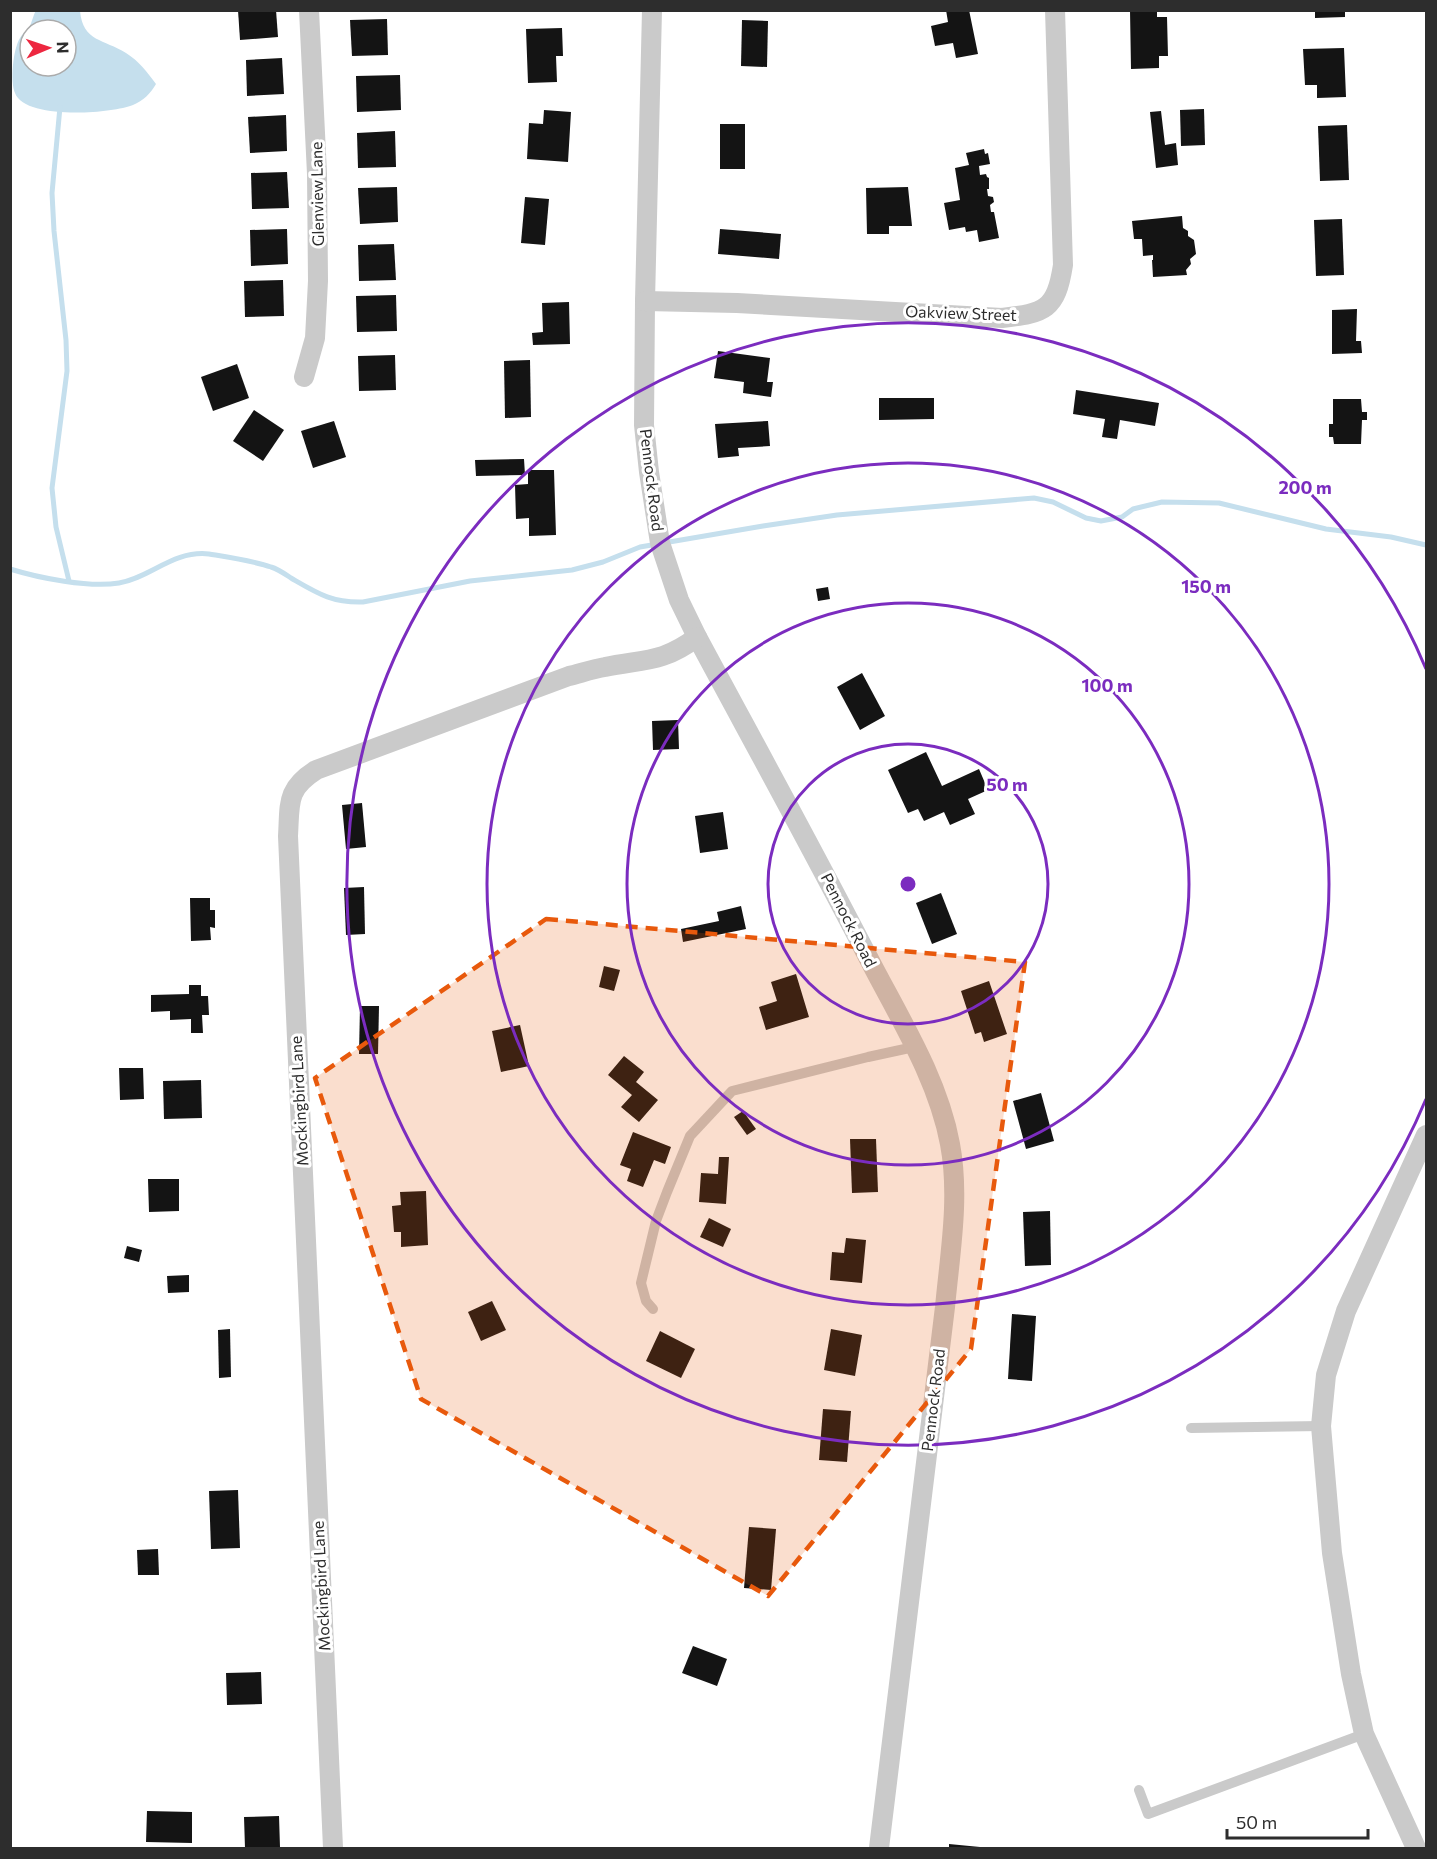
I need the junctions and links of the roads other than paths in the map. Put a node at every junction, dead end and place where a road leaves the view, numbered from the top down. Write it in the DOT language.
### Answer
graph roads {
  1 [pos="309,10"];
  2 [pos="652,10"];
  3 [pos="1055,10"];
  4 [pos="645,301"];
  5 [pos="304,377"];
  6 [pos="697,637"];
  7 [pos="914,1047"];
  8 [pos="1426,1135"];
  9 [pos="653,1309"];
  10 [pos="1321,1425"];
  11 [pos="1191,1428"];
  12 [pos="1364,1734"];
  13 [pos="1139,1790"];
  14 [pos="333,1848"];
  15 [pos="879,1848"];
  16 [pos="1416,1848"];
  1 -- 5 [label="street, Glenview Lane"];
  2 -- 4 [label="street, Pennock Road"];
  3 -- 4 [label="street, Oakview Street"];
  4 -- 6 [label="street, Pennock Road"];
  6 -- 7 [label="street, Pennock Road"];
  6 -- 14 [label="street, Mockingbird Lane"];
  7 -- 9 [label="lane"];
  7 -- 15 [label="street, Pennock Road"];
  8 -- 10 [label="street"];
  10 -- 11 [label="lane"];
  10 -- 12 [label="street"];
  12 -- 13 [label="lane"];
  12 -- 16 [label="street"];
}
